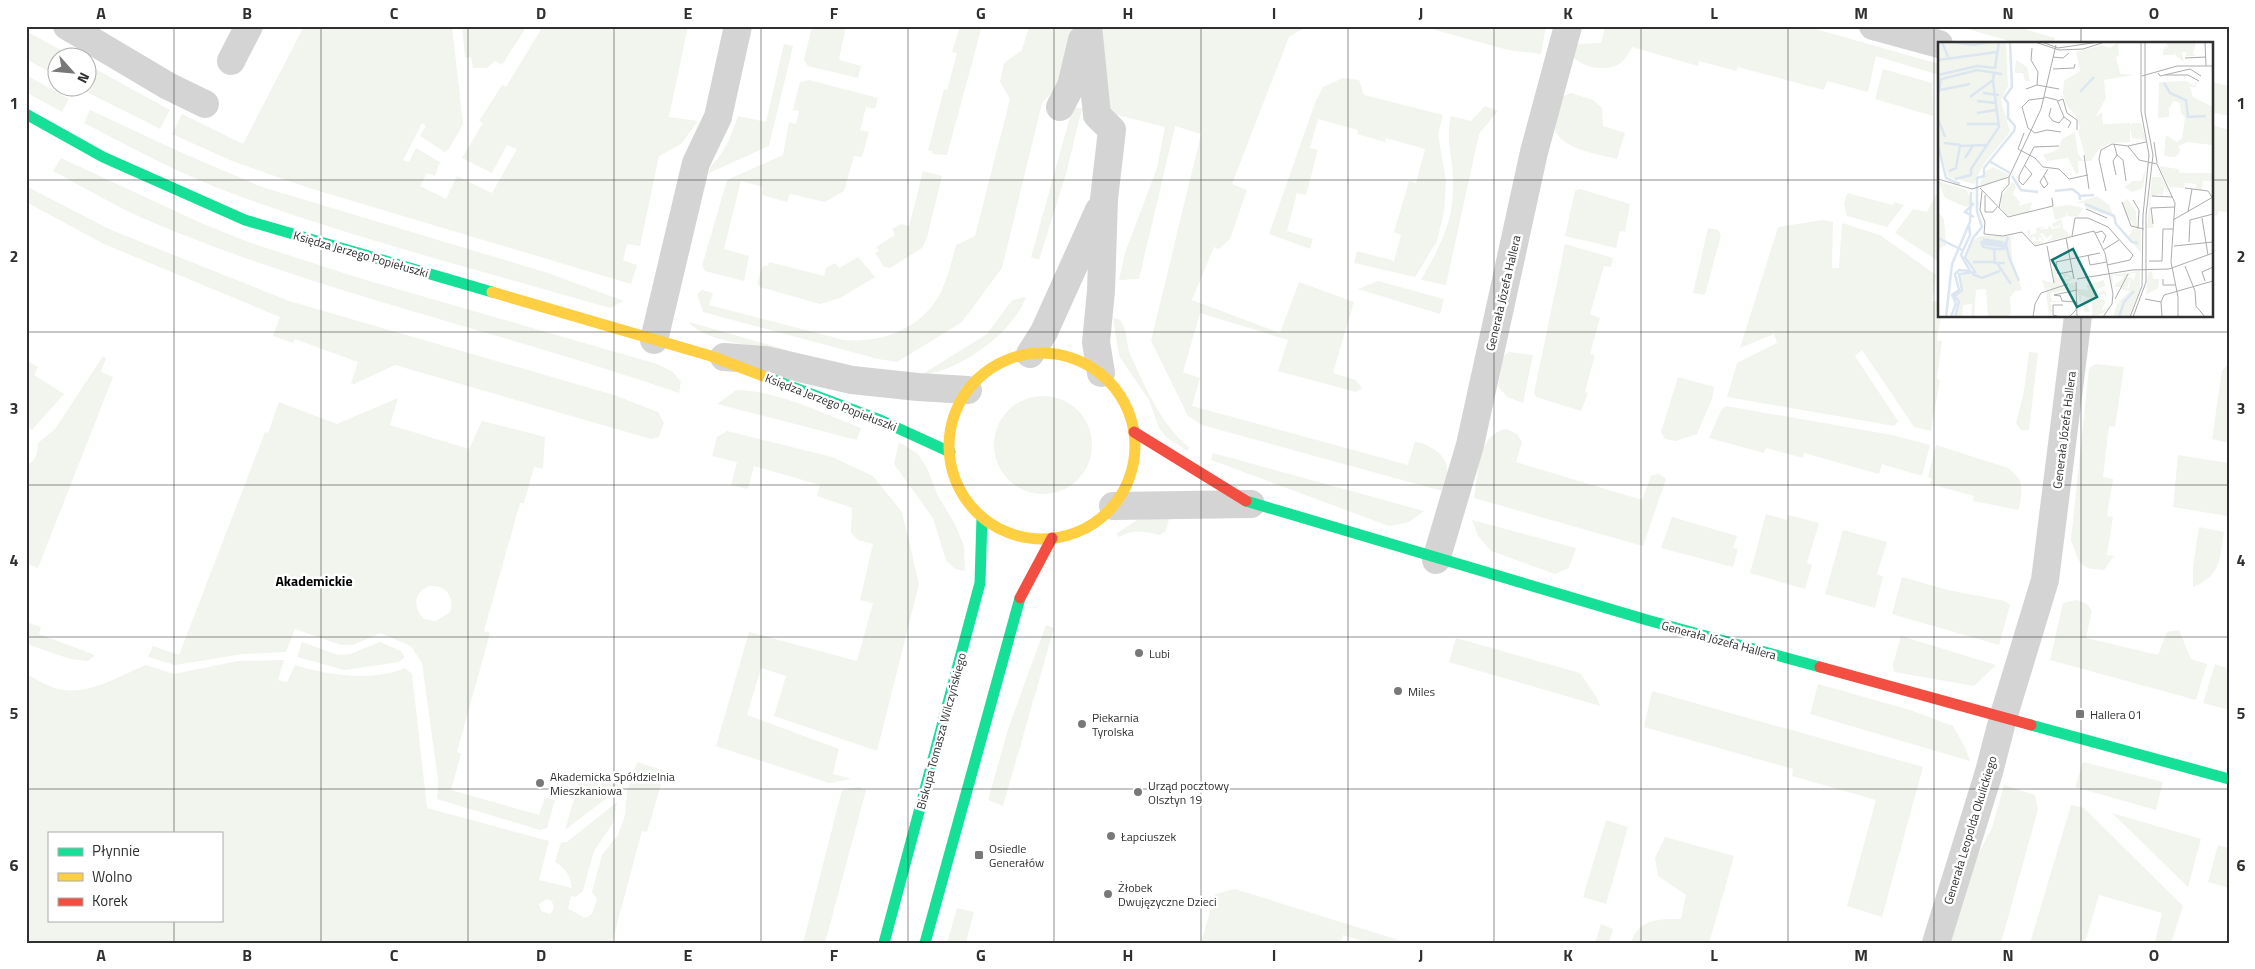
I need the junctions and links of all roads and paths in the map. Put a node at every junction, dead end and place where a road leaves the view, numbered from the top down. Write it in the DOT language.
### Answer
graph roads {
  1 [pos="67,26"];
  2 [pos="249,26"];
  3 [pos="738,26"];
  4 [pos="1086,26"];
  5 [pos="1568,26"];
  6 [pos="1881,27"];
  7 [pos="1938,44"];
  8 [pos="231,61"];
  9 [pos="205,104"];
  10 [pos="1060,106"];
  11 [pos="26,114"];
  12 [pos="1104,199"];
  13 [pos="2078,318"];
  14 [pos="654,340"];
  15 [pos="1030,354"];
  16 [pos="711,356"];
  17 [pos="1101,374"];
  18 [pos="968,390"];
  19 [pos="1134,432"];
  20 [pos="950,452"];
  21 [pos="1251,504"];
  22 [pos="1113,506"];
  23 [pos="982,517"];
  24 [pos="1052,538"];
  25 [pos="1436,560"];
  26 [pos="2003,718"];
  27 [pos="2229,779"];
  28 [pos="884,943"];
  29 [pos="925,943"];
  30 [pos="1936,943"];
  1 -- 9 [label="street"];
  2 -- 8 [label="street"];
  3 -- 14 [label="street"];
  4 -- 10 [label="street"];
  4 -- 12 [label="street"];
  5 -- 25 [label="street, Generała Józefa Hallera"];
  6 -- 7 [label="street"];
  11 -- 14 [label="street, Księdza Jerzego Popiełuszki"];
  12 -- 15 [label="street"];
  12 -- 17 [label="street"];
  13 -- 26 [label="street, Generała Józefa Hallera"];
  14 -- 16 [label="street, Księdza Jerzego Popiełuszki"];
  15 -- 17 [label="street"];
  15 -- 18 [label="street"];
  16 -- 18 [label="street, Księdza Jerzego Popiełuszki"];
  16 -- 20 [label="street, Księdza Jerzego Popiełuszki"];
  17 -- 19 [label="street"];
  18 -- 20 [label="street"];
  19 -- 21 [label="street, Generała Józefa Hallera"];
  19 -- 22 [label="street"];
  20 -- 23 [label="street"];
  21 -- 22 [label="street, Generała Józefa Hallera"];
  21 -- 25 [label="street, Generała Józefa Hallera"];
  22 -- 24 [label="street"];
  23 -- 24 [label="street"];
  23 -- 28 [label="street, Biskupa Tomasza Wilczyńskiego"];
  24 -- 29 [label="street"];
  25 -- 26 [label="street, Generała Józefa Hallera"];
  26 -- 27 [label="street, Generała Józefa Hallera"];
  26 -- 30 [label="street, Generała Leopolda Okulickiego"];
}
